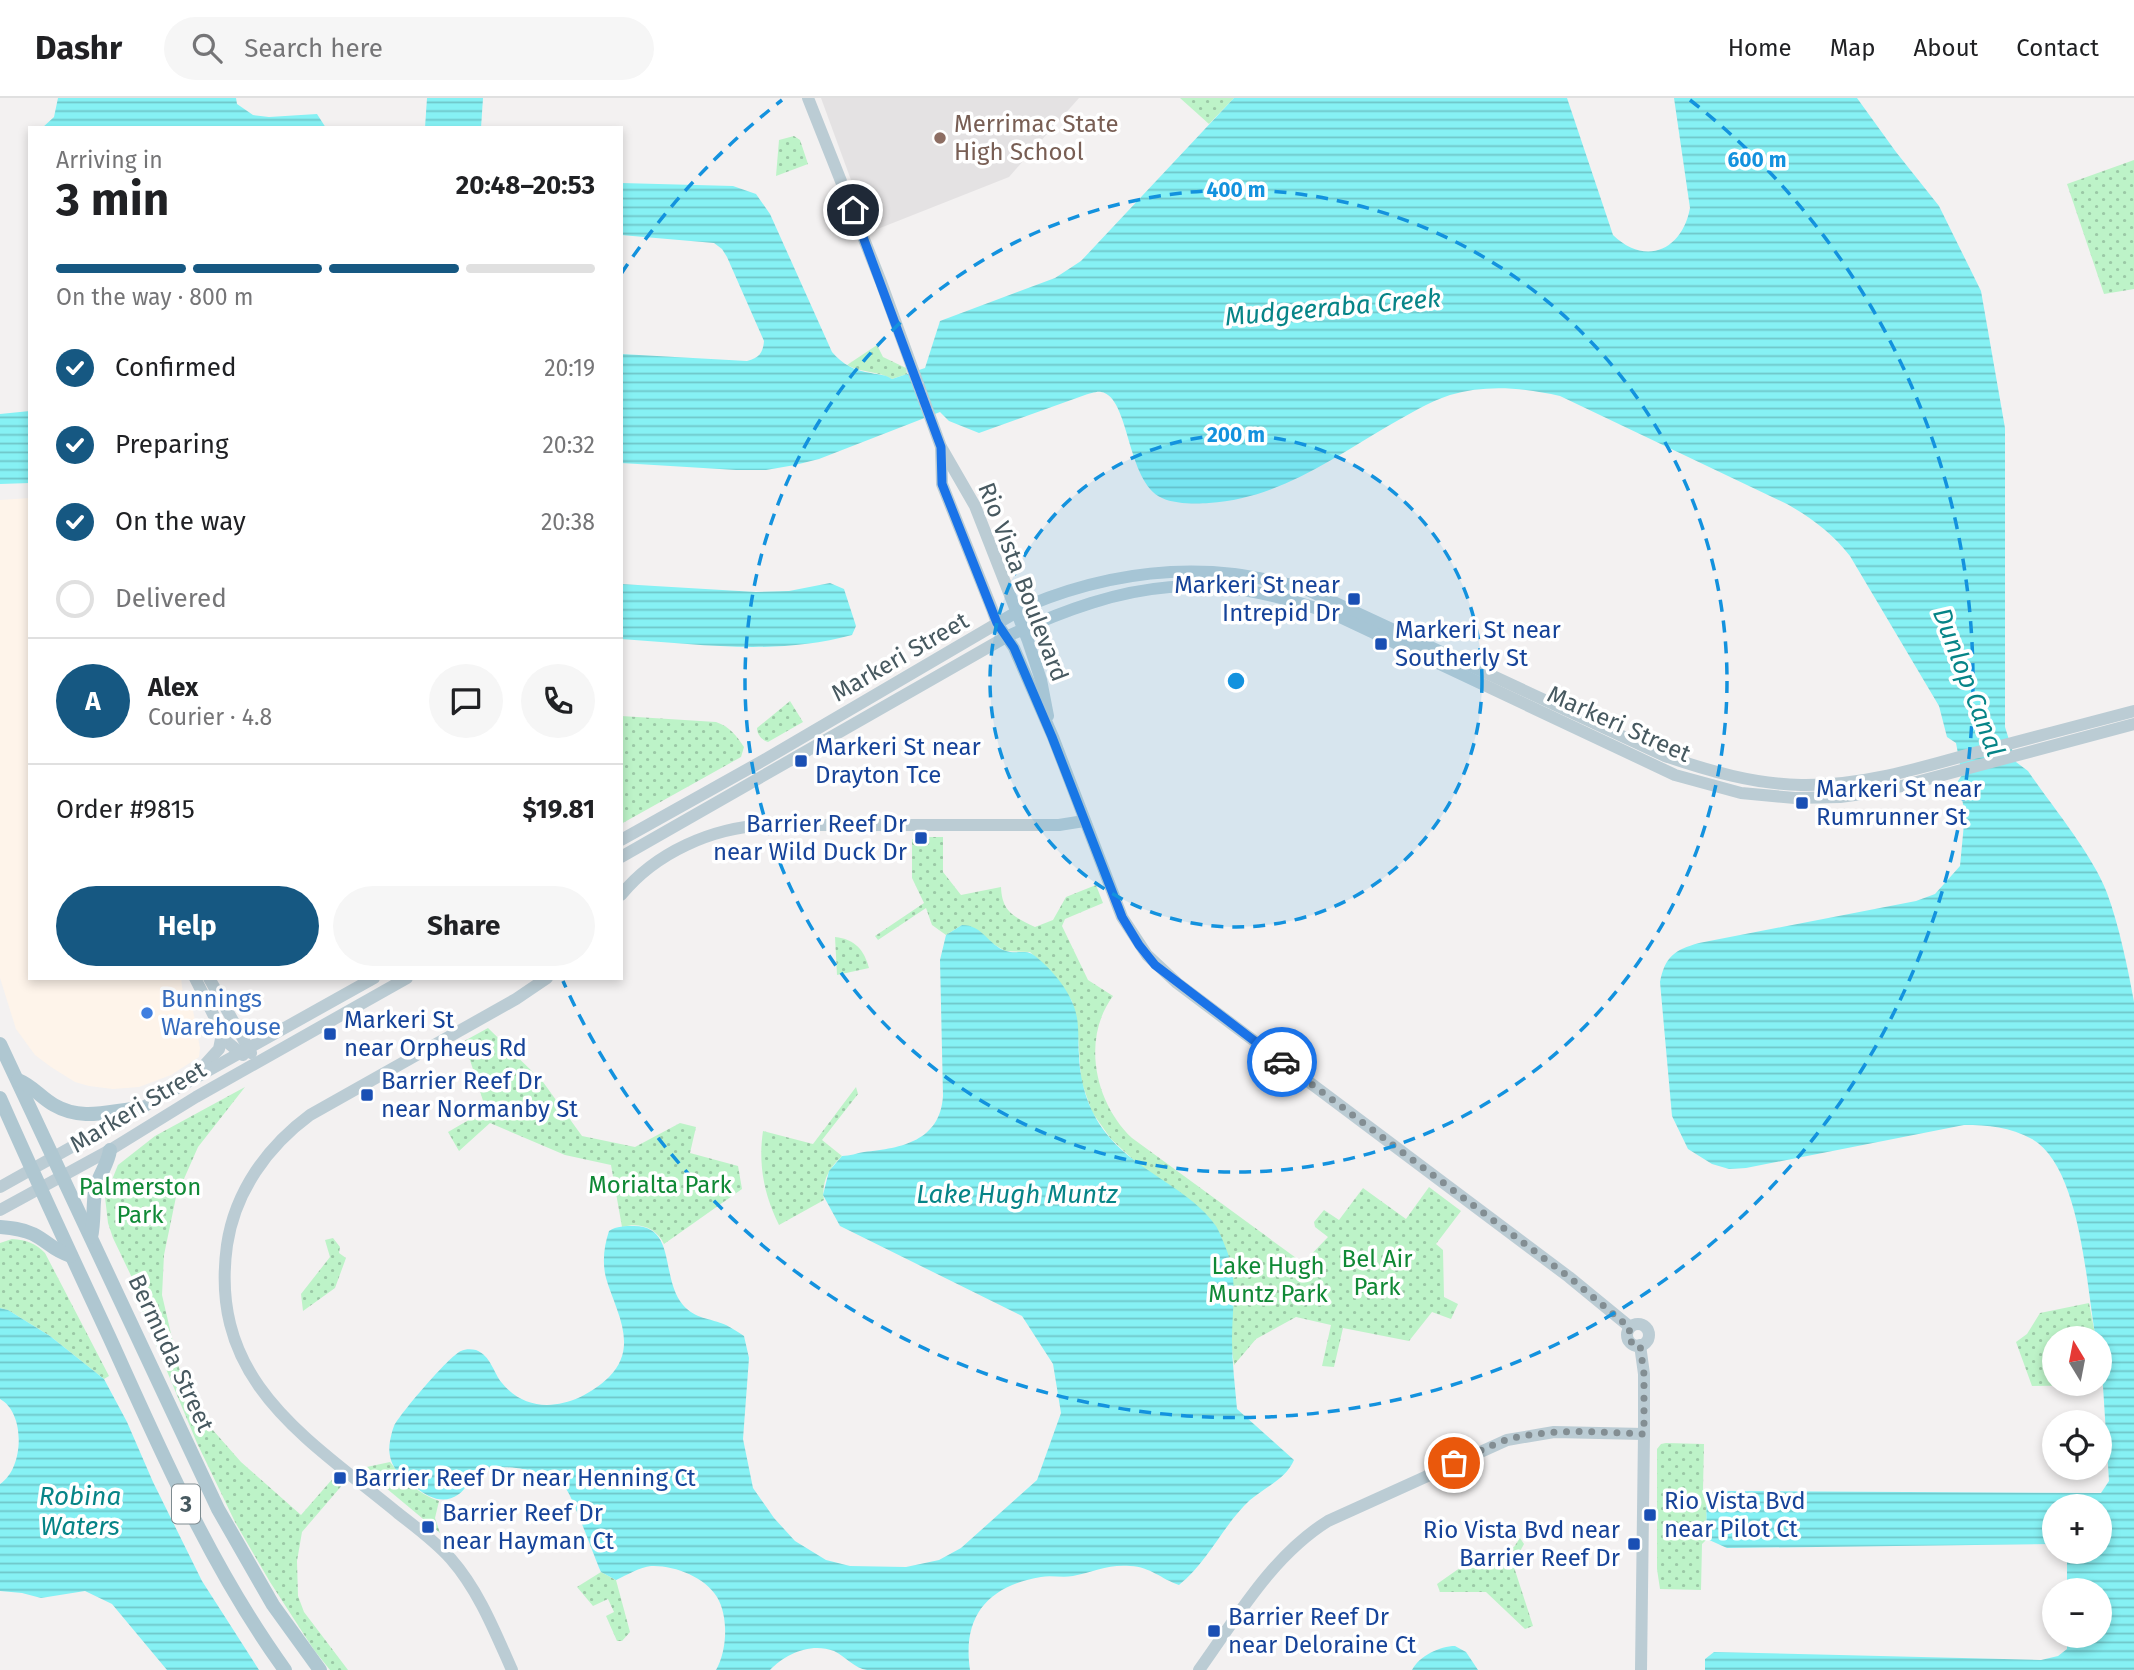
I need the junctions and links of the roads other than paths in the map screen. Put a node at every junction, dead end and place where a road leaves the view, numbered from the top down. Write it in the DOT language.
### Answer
graph roads {
  1 [pos="808,98"];
  2 [pos="941,447"];
  3 [pos="1016,612"];
  4 [pos="997,623"];
  5 [pos="1023,629"];
  6 [pos="1006,637"];
  7 [pos="2134,710"];
  8 [pos="2134,724"];
  9 [pos="1052,737"];
  10 [pos="2029,745"];
  11 [pos="1084,821"];
  12 [pos="623,839"];
  13 [pos="623,856"];
  14 [pos="623,893"];
  15 [pos="196,980"];
  16 [pos="210,980"];
  17 [pos="370,980"];
  18 [pos="403,980"];
  19 [pos="544,980"];
  20 [pos="223,1004"];
  21 [pos="219,1028"];
  22 [pos="0,1044"];
  23 [pos="244,1051"];
  24 [pos="256,1062"];
  25 [pos="18,1080"];
  26 [pos="187,1083"];
  27 [pos="0,1098"];
  28 [pos="142,1108"];
  29 [pos="110,1150"];
  30 [pos="54,1157"];
  31 [pos="31,1170"];
  32 [pos="62,1176"];
  33 [pos="0,1187"];
  34 [pos="40,1188"];
  35 [pos="0,1210"];
  36 [pos="0,1227"];
  37 [pos="91,1237"];
  38 [pos="71,1256"];
  39 [pos="1644,1434"];
  40 [pos="285,1670"];
  41 [pos="320,1670"];
  42 [pos="512,1670"];
  43 [pos="1199,1670"];
  44 [pos="1641,1670"];
  1 -- 2 [label="street, Rio Vista Boulevard"];
  2 -- 3 [label="street, Rio Vista Boulevard"];
  2 -- 4 [label="street, Rio Vista Boulevard"];
  3 -- 4 [label="street, Markeri Street"];
  3 -- 5 [label="street, Rio Vista Boulevard"];
  3 -- 10 [label="street, Markeri Street"];
  4 -- 6 [label="street, Rio Vista Boulevard"];
  4 -- 12 [label="street, Markeri Street"];
  5 -- 6 [label="street, Markeri Street"];
  5 -- 9 [label="street, Rio Vista Boulevard"];
  5 -- 10 [label="street, Markeri Street"];
  6 -- 9 [label="street, Rio Vista Boulevard"];
  6 -- 13 [label="street, Markeri Street"];
  7 -- 10 [label="street, Markeri Street"];
  8 -- 10 [label="street, Markeri Street"];
  9 -- 11 [label="street, Rio Vista Boulevard"];
  11 -- 14 [label="street"];
  11 -- 39 [label="street, Rio Vista Boulevard"];
  15 -- 21 [label="street"];
  16 -- 20 [label="street"];
  17 -- 23 [label="street, Markeri Street"];
  18 -- 24 [label="street, Markeri Street"];
  19 -- 42 [label="street"];
  20 -- 21 [label="street"];
  20 -- 23 [label="street"];
  21 -- 23 [label="street"];
  21 -- 26 [label="street"];
  22 -- 25 [label="main road, Bermuda Street / 3"];
  23 -- 24 [label="street"];
  23 -- 26 [label="street, Markeri Street"];
  24 -- 29 [label="street, Markeri Street"];
  25 -- 28 [label="main road"];
  25 -- 30 [label="main road, Bermuda Street / 3"];
  26 -- 28 [label="street, Markeri Street"];
  27 -- 31 [label="main road, Bermuda Street / 3"];
  28 -- 30 [label="street, Markeri Street"];
  29 -- 32 [label="street, Markeri Street"];
  29 -- 37 [label="main road"];
  30 -- 31 [label="street, Markeri Street"];
  30 -- 32 [label="main road, Bermuda Street / 3"];
  31 -- 33 [label="street, Markeri Street"];
  31 -- 34 [label="main road, Bermuda Street / 3"];
  32 -- 34 [label="street, Markeri Street"];
  32 -- 37 [label="main road, Bermuda Street / 3"];
  34 -- 35 [label="street, Markeri Street"];
  34 -- 38 [label="main road, Bermuda Street / 3"];
  36 -- 38 [label="main road"];
  37 -- 41 [label="main road, Bermuda Street / 3"];
  38 -- 40 [label="main road, Bermuda Street / 3"];
  39 -- 43 [label="street"];
  39 -- 44 [label="street"];
}
